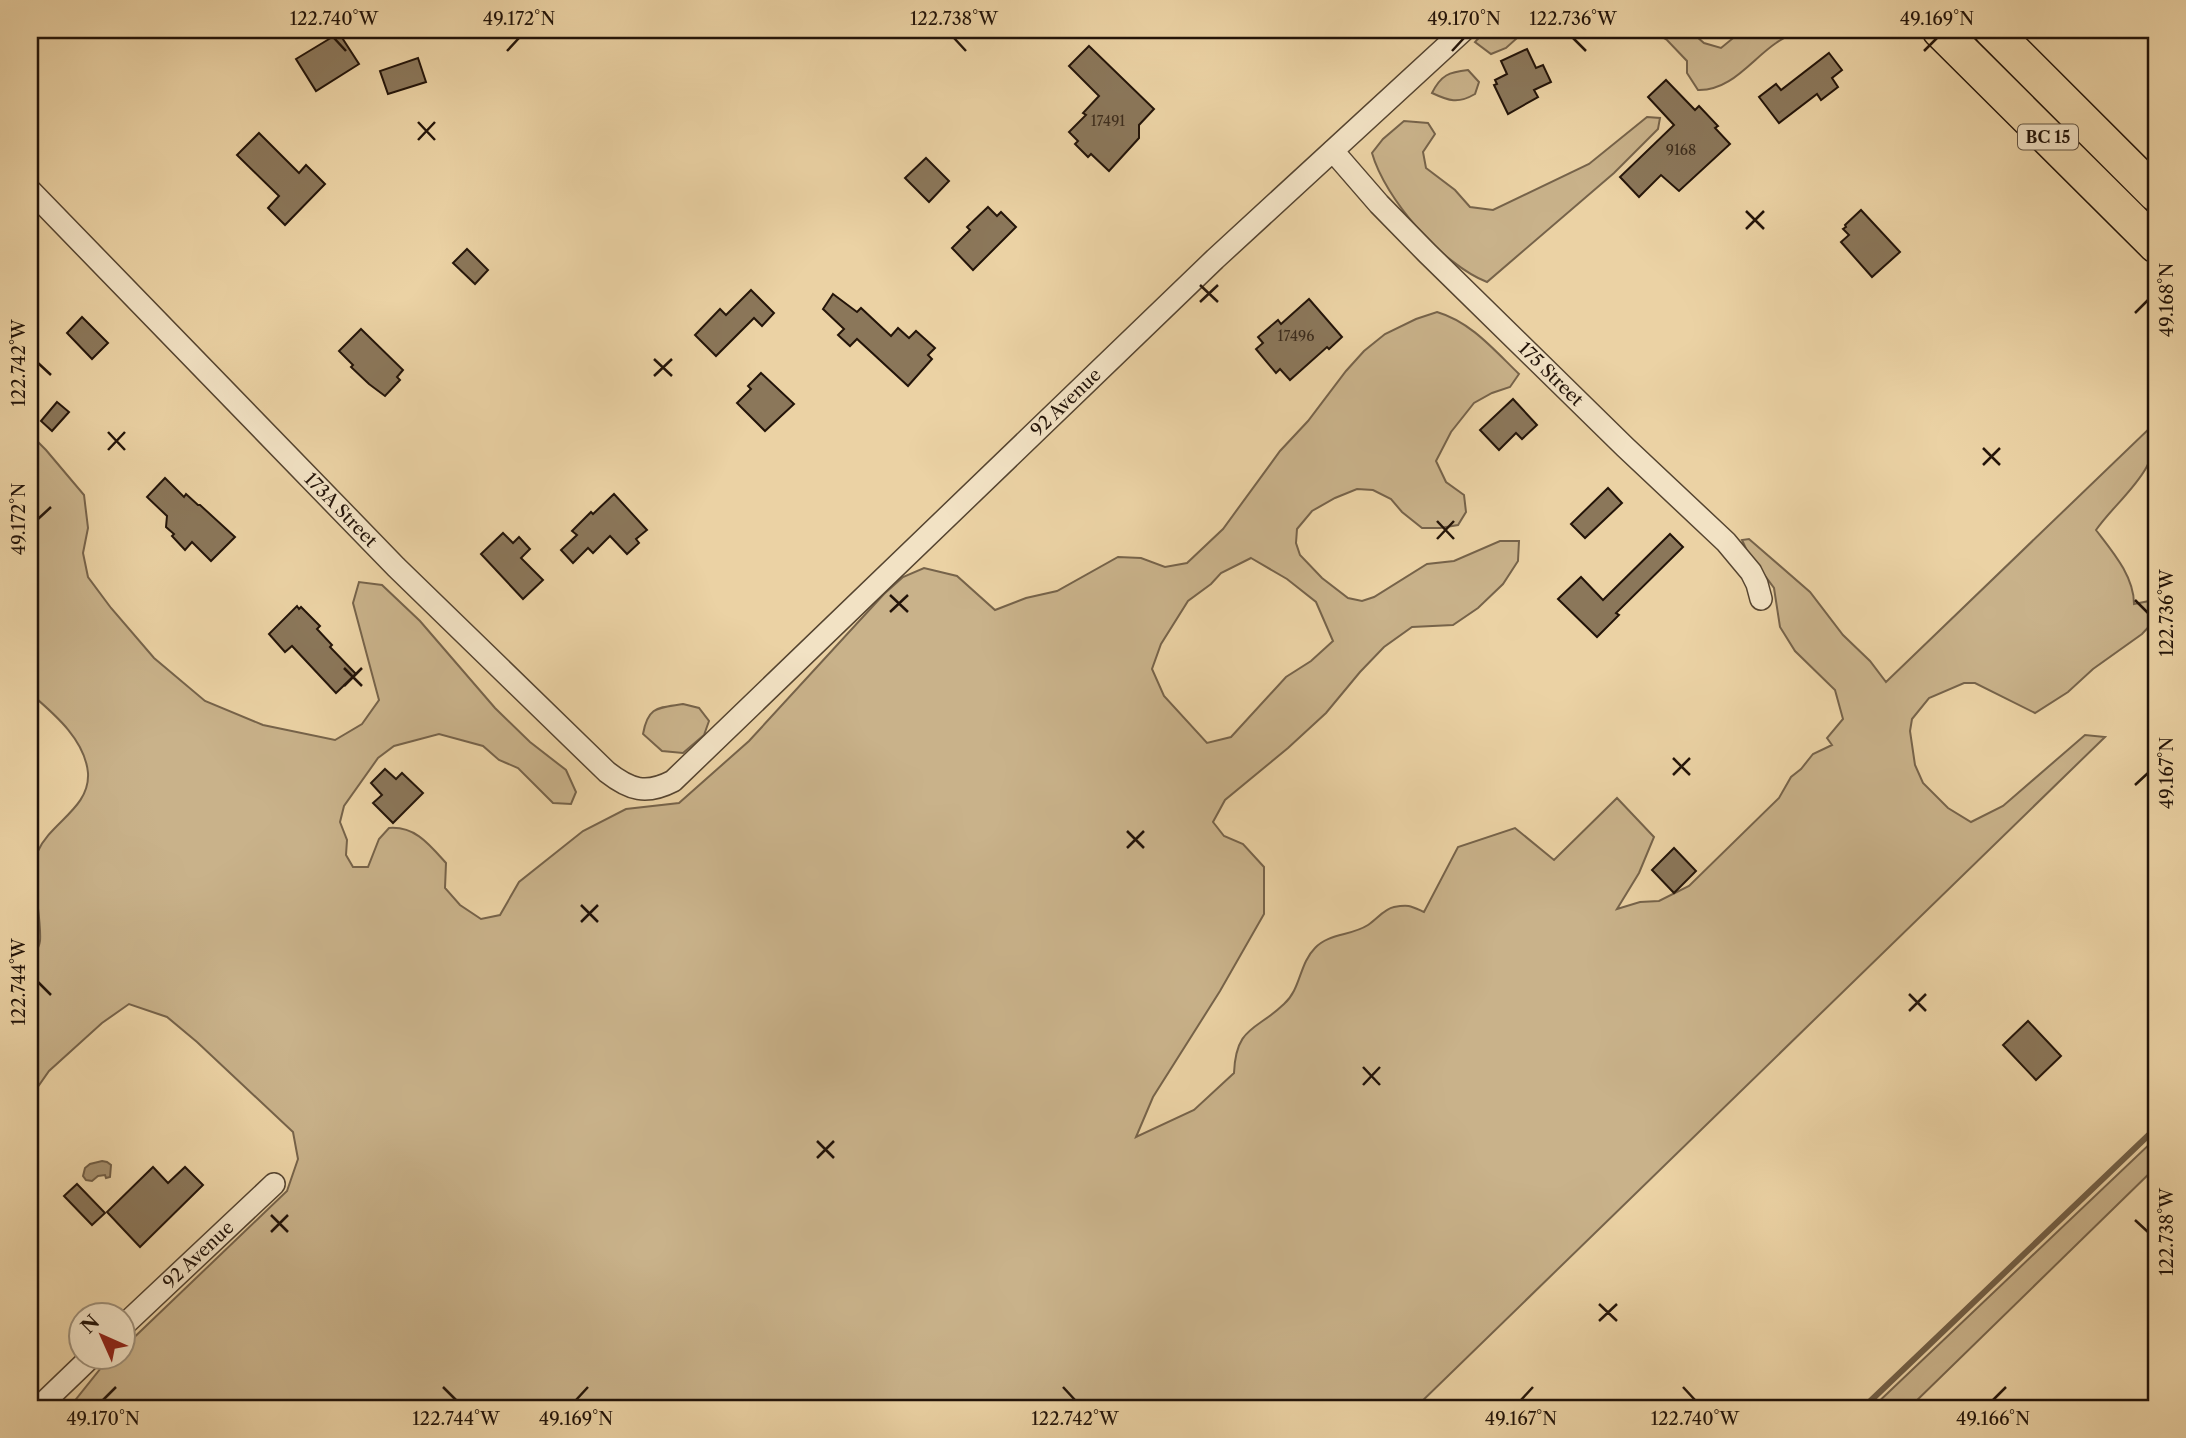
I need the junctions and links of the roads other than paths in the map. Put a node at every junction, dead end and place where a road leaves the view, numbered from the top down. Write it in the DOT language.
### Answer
graph roads {
  1 [pos="1464,30"];
  2 [pos="1940,30"];
  3 [pos="1992,30"];
  4 [pos="1333,151"];
  5 [pos="30,190"];
  6 [pos="2156,194"];
  7 [pos="2156,245"];
  8 [pos="1761,599"];
  9 [pos="673,780"];
  10 [pos="274,1184"];
  11 [pos="136,1314"];
  12 [pos="75,1372"];
  13 [pos="38,1408"];
  1 -- 4 [label="street, 92 Avenue"];
  2 -- 7 [label="highway, BC 15"];
  3 -- 6 [label="highway, BC 15"];
  4 -- 8 [label="street, 175 Street"];
  4 -- 9 [label="street, 92 Avenue"];
  5 -- 9 [label="street, 173A Street"];
  10 -- 11 [label="street, 92 Avenue"];
  12 -- 13 [label="street"];
}
